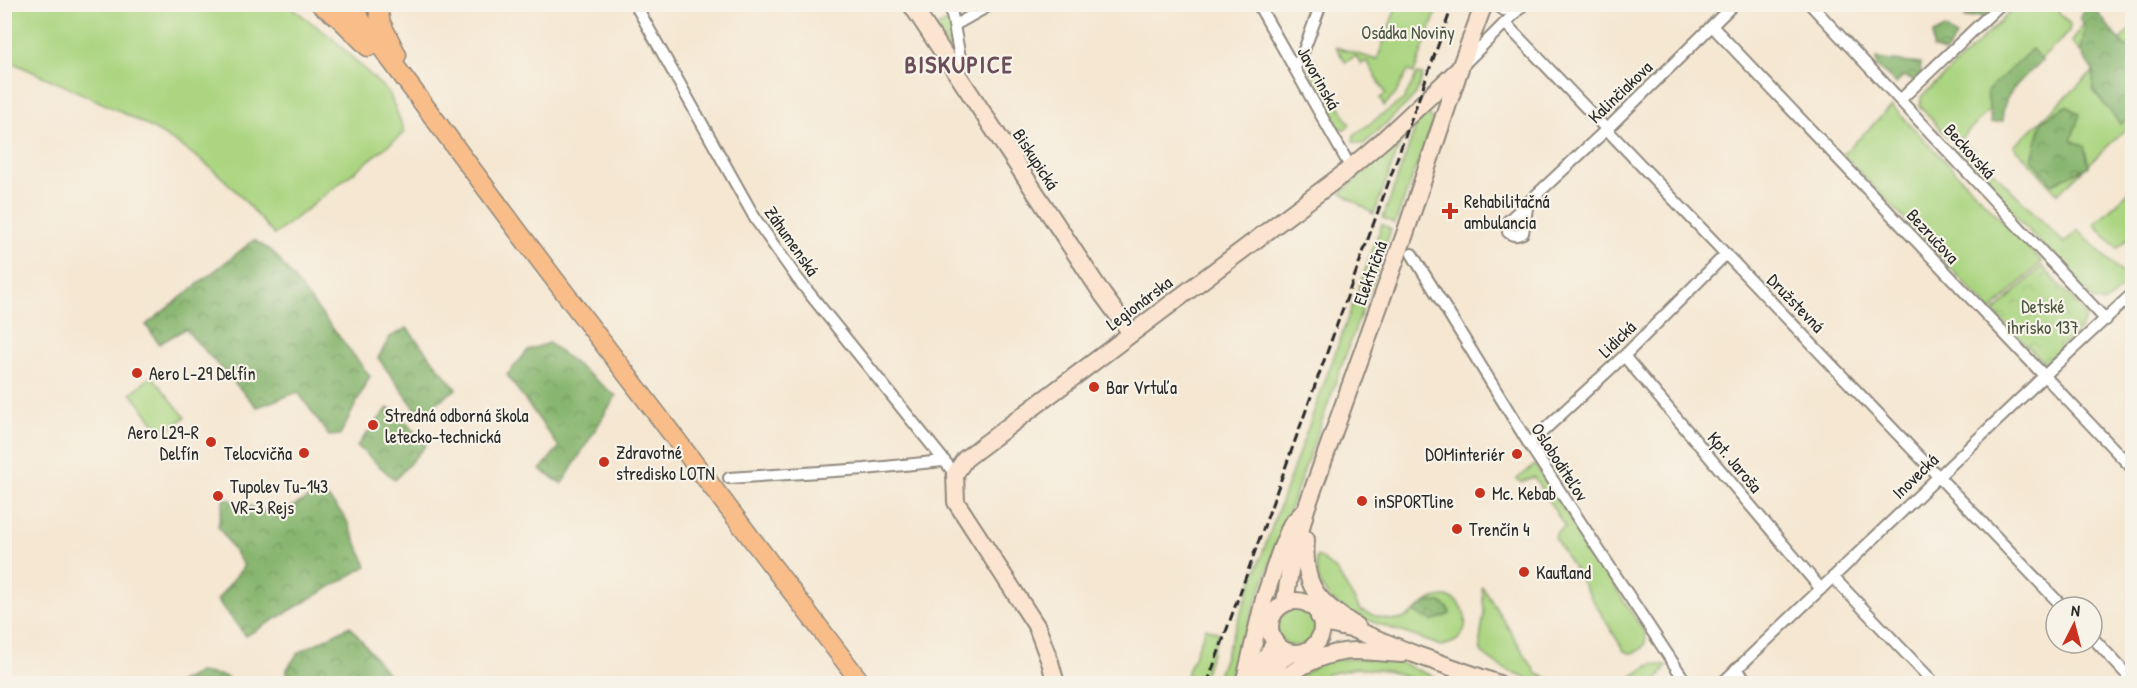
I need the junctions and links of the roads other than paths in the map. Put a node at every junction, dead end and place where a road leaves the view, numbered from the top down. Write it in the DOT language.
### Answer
graph roads {
  1 [pos="320,4"];
  2 [pos="349,4"];
  3 [pos="377,4"];
  4 [pos="634,4"];
  5 [pos="911,4"];
  6 [pos="950,4"];
  7 [pos="992,4"];
  8 [pos="1258,4"];
  9 [pos="1321,4"];
  10 [pos="1484,4"];
  11 [pos="1495,4"];
  12 [pos="1522,4"];
  13 [pos="1734,4"];
  14 [pos="1810,4"];
  15 [pos="2001,4"];
  16 [pos="1505,23"];
  17 [pos="955,25"];
  18 [pos="1712,27"];
  19 [pos="1295,67"];
  20 [pos="1460,68"];
  21 [pos="956,72"];
  22 [pos="1900,99"];
  23 [pos="1407,118"];
  24 [pos="1606,129"];
  25 [pos="1438,133"];
  26 [pos="1351,168"];
  27 [pos="1528,202"];
  28 [pos="520,234"];
  29 [pos="1412,254"];
  30 [pos="1726,254"];
  31 [pos="2133,294"];
  32 [pos="2106,320"];
  33 [pos="1131,333"];
  34 [pos="1624,356"];
  35 [pos="2044,376"];
  36 [pos="1529,444"];
  37 [pos="682,447"];
  38 [pos="943,460"];
  39 [pos="2133,468"];
  40 [pos="955,474"];
  41 [pos="1938,477"];
  42 [pos="729,478"];
  43 [pos="1306,509"];
  44 [pos="1295,555"];
  45 [pos="1833,577"];
  46 [pos="1821,589"];
  47 [pos="2051,595"];
  48 [pos="1285,603"];
  49 [pos="1305,603"];
  50 [pos="1319,617"];
  51 [pos="1374,638"];
  52 [pos="1318,640"];
  53 [pos="1275,642"];
  54 [pos="2104,650"];
  55 [pos="1292,653"];
  56 [pos="1414,654"];
  57 [pos="1736,669"];
  58 [pos="2133,680"];
  59 [pos="862,684"];
  60 [pos="1056,684"];
  61 [pos="1244,684"];
  62 [pos="1251,684"];
  63 [pos="1267,684"];
  64 [pos="1280,684"];
  65 [pos="1499,684"];
  66 [pos="1687,684"];
  67 [pos="1721,684"];
  68 [pos="1750,684"];
  69 [pos="1935,684"];
  1 -- 37 [label="main road"];
  2 -- 28 [label="main road"];
  3 -- 28 [label="main road"];
  4 -- 38 [label="street, Záhumenská"];
  5 -- 21 [label="street, Biskupická"];
  6 -- 17 [label="street"];
  7 -- 17 [label="street"];
  8 -- 19 [label="street, Javorinská"];
  9 -- 19 [label="street"];
  10 -- 20 [label="street, Električná"];
  11 -- 12 [label="street"];
  12 -- 16 [label="street, Legionárska"];
  13 -- 18 [label="street, Kalinčiakova"];
  14 -- 22 [label="street, Beckovská"];
  15 -- 22 [label="street"];
  16 -- 20 [label="street, Legionárska"];
  16 -- 24 [label="street, Družstevná"];
  17 -- 21 [label="street"];
  18 -- 24 [label="street, Kalinčiakova"];
  18 -- 35 [label="street, Bezručova"];
  19 -- 26 [label="street, Javorinská"];
  20 -- 23 [label="street, Legionárska"];
  20 -- 25 [label="street, Električná"];
  21 -- 33 [label="street, Biskupická"];
  22 -- 32 [label="street, Beckovská"];
  23 -- 25 [label="street"];
  23 -- 26 [label="street, Legionárska"];
  24 -- 27 [label="street, Kalinčiakova"];
  24 -- 30 [label="street, Družstevná"];
  25 -- 43 [label="street, Električná"];
  26 -- 33 [label="street, Legionárska"];
  28 -- 37 [label="main road"];
  29 -- 36 [label="street, Osloboditeľov"];
  30 -- 34 [label="street, Lidická"];
  30 -- 41 [label="street, Družstevná"];
  31 -- 32 [label="street, Inovecká"];
  32 -- 35 [label="street, Inovecká"];
  33 -- 40 [label="street, Legionárska"];
  34 -- 36 [label="street, Lidická"];
  34 -- 46 [label="street, Kpt. Jaroša"];
  35 -- 39 [label="street, Bezručova"];
  35 -- 41 [label="street, Inovecká"];
  36 -- 66 [label="street, Osloboditeľov"];
  37 -- 59 [label="main road"];
  38 -- 40 [label="street, Záhumenská"];
  38 -- 42 [label="street"];
  40 -- 60 [label="street"];
  41 -- 45 [label="street, Inovecká"];
  41 -- 47 [label="street, Družstevná"];
  43 -- 44 [label="street, Električná"];
  43 -- 51 [label="street"];
  43 -- 61 [label="street"];
  44 -- 48 [label="street, Električná"];
  44 -- 49 [label="street, Električná"];
  45 -- 46 [label="street, Inovecká"];
  45 -- 69 [label="street"];
  46 -- 57 [label="street, Inovecká"];
  48 -- 49 [label="street"];
  48 -- 53 [label="street"];
  49 -- 50 [label="street"];
  50 -- 51 [label="street"];
  50 -- 52 [label="street"];
  51 -- 52 [label="street"];
  51 -- 56 [label="street"];
  52 -- 55 [label="street"];
  53 -- 55 [label="street"];
  53 -- 62 [label="street"];
  54 -- 58 [label="street"];
  55 -- 63 [label="street"];
  56 -- 64 [label="street"];
  56 -- 65 [label="street"];
  57 -- 67 [label="street, Inovecká"];
  57 -- 68 [label="street"];
}
